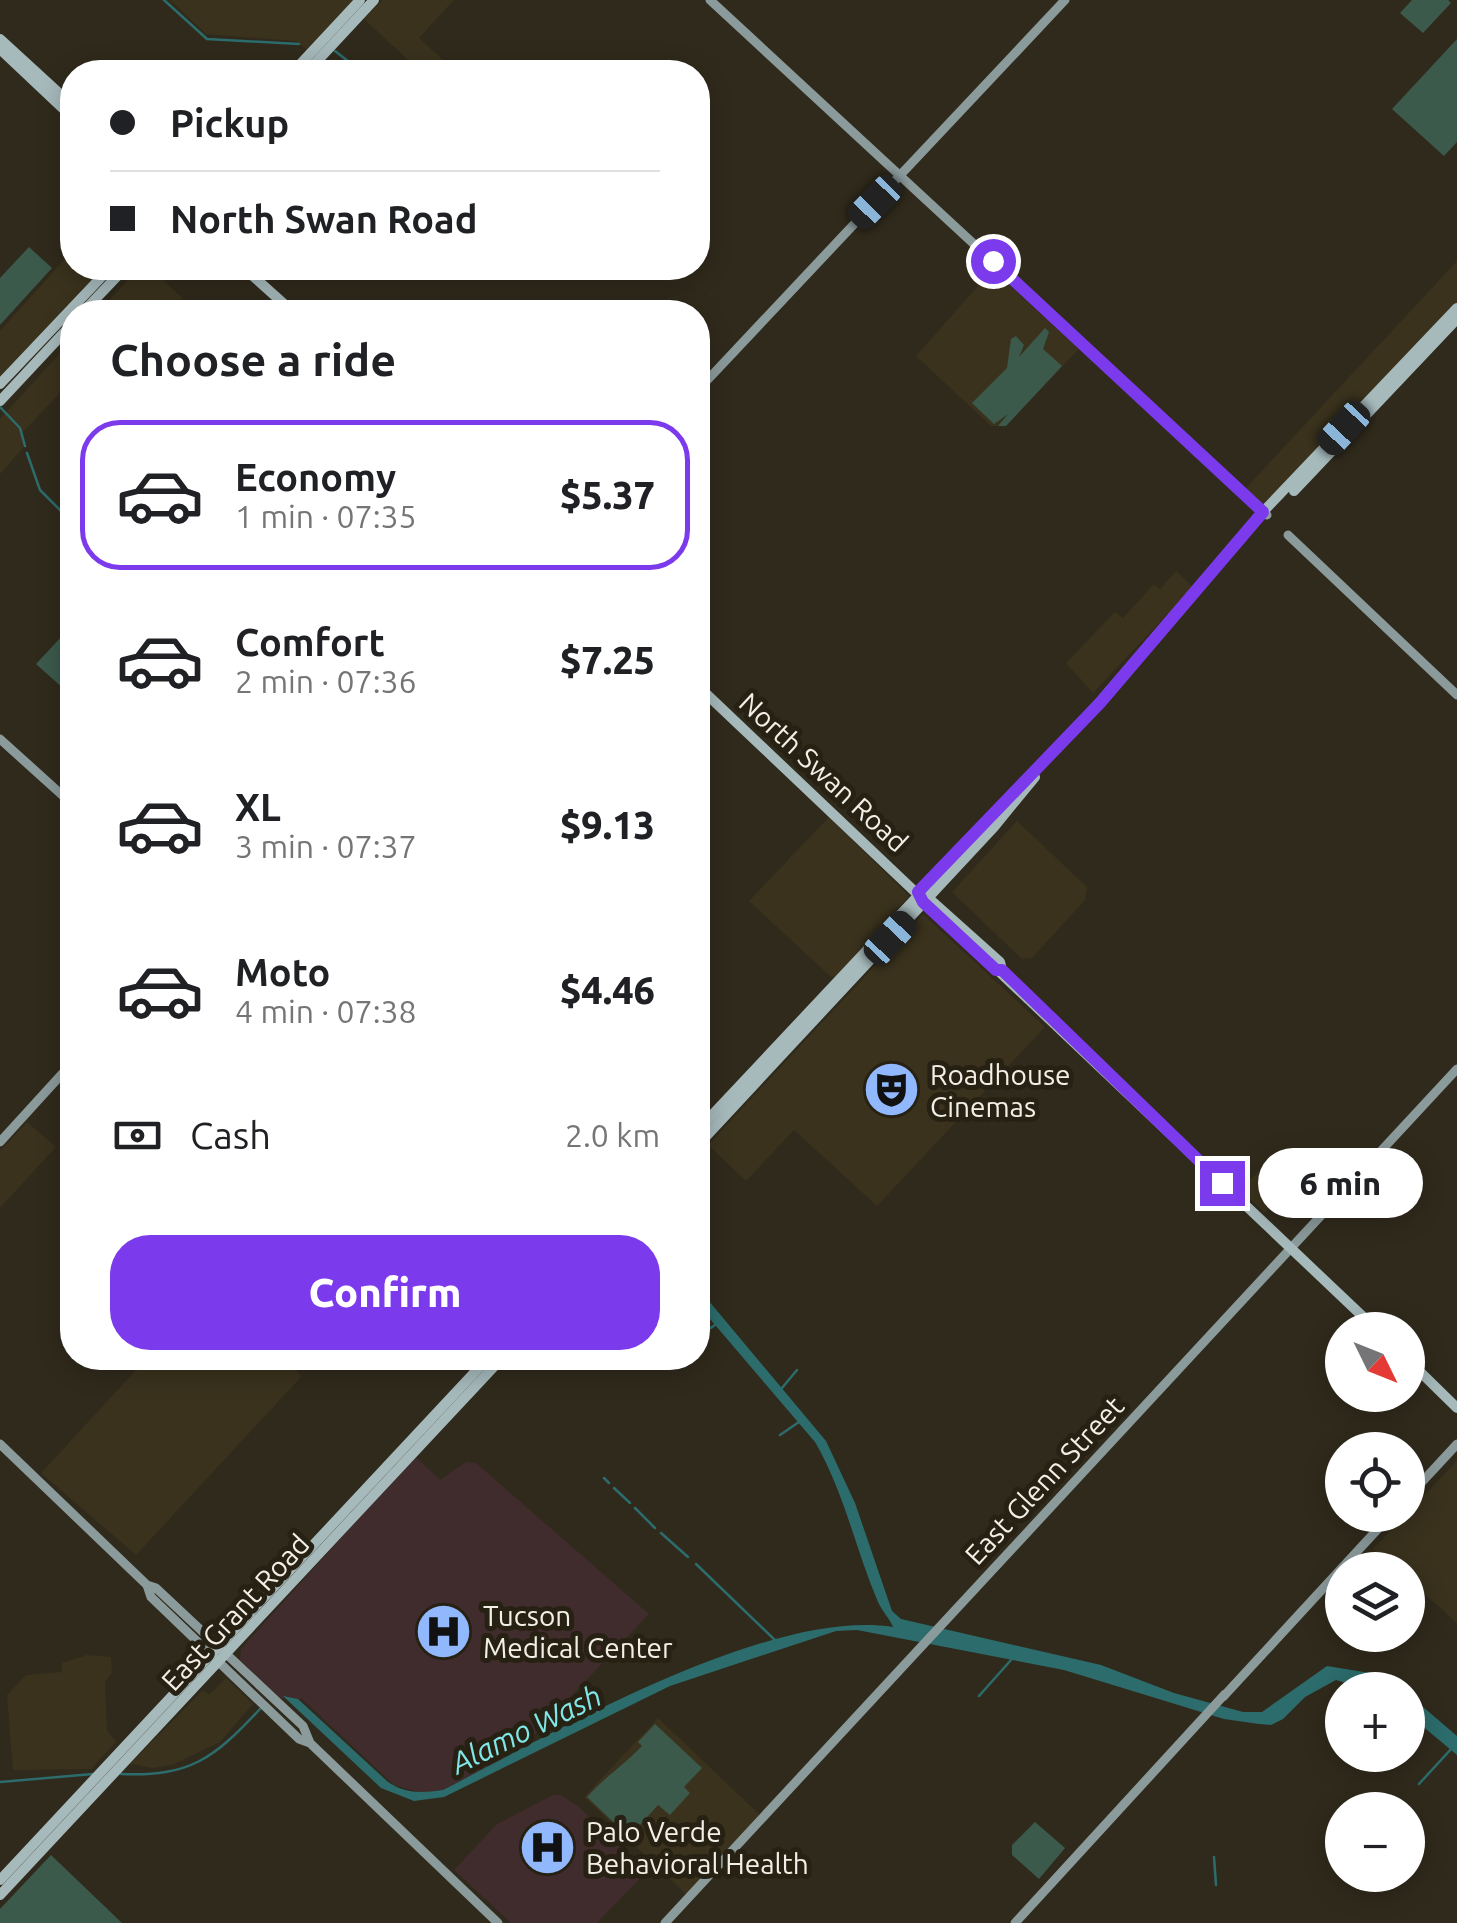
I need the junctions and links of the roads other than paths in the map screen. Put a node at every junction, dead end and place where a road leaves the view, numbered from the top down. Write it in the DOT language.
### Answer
graph roads {
  1 [pos="360,0"];
  2 [pos="374,0"];
  3 [pos="710,0"];
  4 [pos="1065,0"];
  5 [pos="0,40"];
  6 [pos="0,49"];
  7 [pos="304,60"];
  8 [pos="317,60"];
  9 [pos="60,93"];
  10 [pos="60,106"];
  11 [pos="900,176"];
  12 [pos="99,280"];
  13 [pos="114,280"];
  14 [pos="257,280"];
  15 [pos="80,300"];
  16 [pos="94,300"];
  17 [pos="280,300"];
  18 [pos="1457,308"];
  19 [pos="1457,319"];
  20 [pos="60,321"];
  21 [pos="60,337"];
  22 [pos="710,377"];
  23 [pos="0,384"];
  24 [pos="1,400"];
  25 [pos="1265,513"];
  26 [pos="1288,535"];
  27 [pos="1457,695"];
  28 [pos="710,697"];
  29 [pos="0,738"];
  30 [pos="1050,756"];
  31 [pos="60,793"];
  32 [pos="954,870"];
  33 [pos="924,897"];
  34 [pos="948,912"];
  35 [pos="1002,970"];
  36 [pos="1457,1069"];
  37 [pos="60,1076"];
  38 [pos="710,1118"];
  39 [pos="710,1132"];
  40 [pos="0,1142"];
  41 [pos="1290,1249"];
  42 [pos="1357,1312"];
  43 [pos="477,1370"];
  44 [pos="491,1370"];
  45 [pos="1425,1377"];
  46 [pos="1457,1408"];
  47 [pos="0,1444"];
  48 [pos="1457,1444"];
  49 [pos="1425,1479"];
  50 [pos="364,1490"];
  51 [pos="348,1522"];
  52 [pos="1375,1532"];
  53 [pos="218,1655"];
  54 [pos="310,1743"];
  55 [pos="106,1774"];
  56 [pos="0,1880"];
  57 [pos="0,1896"];
  58 [pos="498,1923"];
  59 [pos="665,1923"];
  60 [pos="1015,1923"];
  1 -- 7 [label="main road"];
  2 -- 8 [label="main road"];
  3 -- 11 [label="street"];
  4 -- 11 [label="street"];
  5 -- 9 [label="main road"];
  6 -- 10 [label="main road"];
  11 -- 22 [label="street"];
  11 -- 25 [label="street"];
  12 -- 15 [label="main road"];
  13 -- 16 [label="main road"];
  14 -- 17 [label="main road"];
  18 -- 25 [label="main road"];
  19 -- 25 [label="main road"];
  20 -- 23 [label="main road"];
  21 -- 24 [label="main road"];
  25 -- 30 [label="main road"];
  26 -- 27 [label="street"];
  28 -- 33 [label="main road, North Swan Road"];
  29 -- 31 [label="street"];
  30 -- 32 [label="main road"];
  30 -- 33 [label="main road"];
  32 -- 33 [label="main road"];
  32 -- 34 [label="main road"];
  33 -- 34 [label="main road, North Swan Road"];
  33 -- 35 [label="main road, North Swan Road"];
  33 -- 38 [label="main road"];
  33 -- 39 [label="main road"];
  34 -- 35 [label="main road, North Swan Road"];
  35 -- 41 [label="main road, North Swan Road"];
  36 -- 41 [label="street, East Glenn Street"];
  37 -- 40 [label="street"];
  41 -- 42 [label="main road, North Swan Road"];
  41 -- 59 [label="street, East Glenn Street"];
  43 -- 50 [label="main road, East Grant Road"];
  44 -- 51 [label="main road, East Grant Road"];
  45 -- 46 [label="main road"];
  47 -- 53 [label="street"];
  48 -- 49 [label="street"];
  50 -- 51 [label="main road"];
  50 -- 53 [label="main road, East Grant Road"];
  51 -- 53 [label="main road, East Grant Road"];
  52 -- 60 [label="street"];
  53 -- 54 [label="street"];
  53 -- 54 [label="street"];
  53 -- 55 [label="main road, East Grant Road"];
  54 -- 58 [label="street"];
  55 -- 56 [label="main road, East Grant Road"];
  55 -- 57 [label="main road, East Grant Road"];
}
